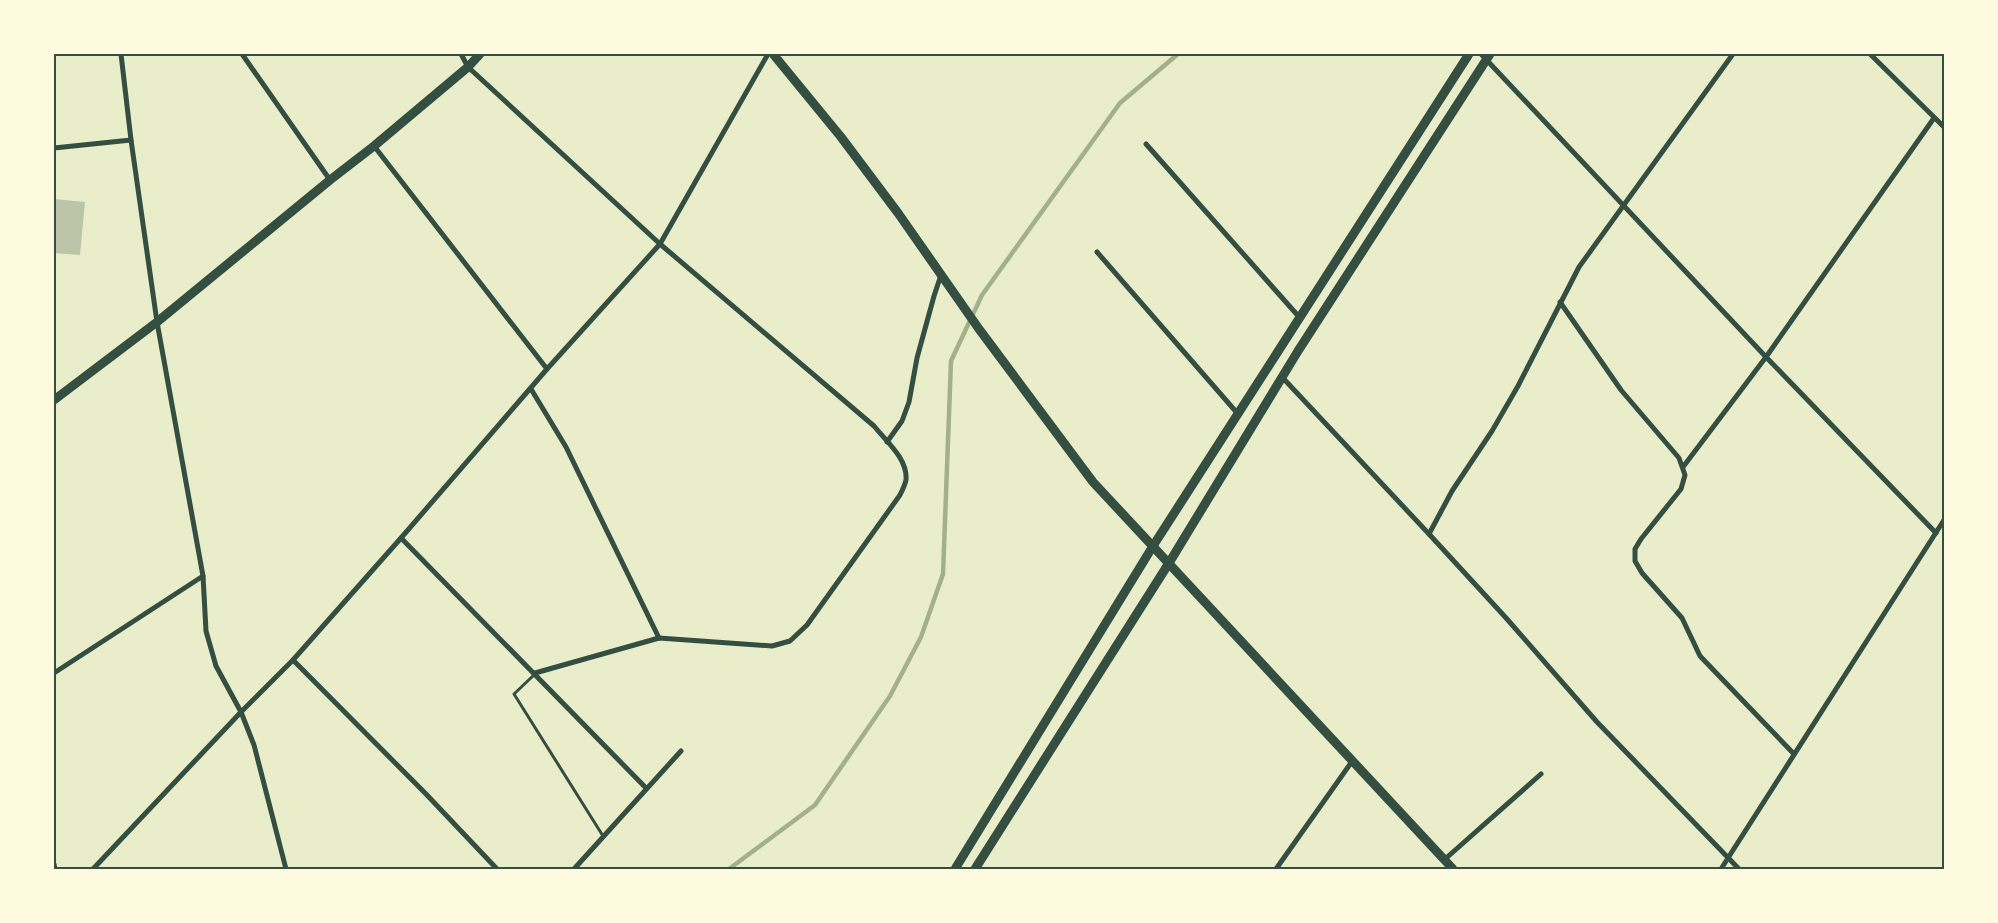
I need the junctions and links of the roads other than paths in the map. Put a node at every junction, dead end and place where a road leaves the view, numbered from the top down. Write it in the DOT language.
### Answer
graph roads {
  1 [pos="121,54"];
  2 [pos="242,54"];
  3 [pos="461,54"];
  4 [pos="480,54"];
  5 [pos="768,54"];
  6 [pos="773,54"];
  7 [pos="1469,54"];
  8 [pos="1733,54"];
  9 [pos="1870,54"];
  10 [pos="1486,55"];
  11 [pos="468,67"];
  12 [pos="1934,118"];
  13 [pos="1944,127"];
  14 [pos="131,140"];
  15 [pos="1146,144"];
  16 [pos="374,146"];
  17 [pos="54,148"];
  18 [pos="330,180"];
  19 [pos="1625,206"];
  20 [pos="660,244"];
  21 [pos="1097,252"];
  22 [pos="941,275"];
  23 [pos="1560,302"];
  24 [pos="1300,318"];
  25 [pos="157,322"];
  26 [pos="1766,357"];
  27 [pos="547,368"];
  28 [pos="1282,377"];
  29 [pos="531,389"];
  30 [pos="54,400"];
  31 [pos="1238,414"];
  32 [pos="887,442"];
  33 [pos="1683,467"];
  34 [pos="1944,520"];
  35 [pos="1936,532"];
  36 [pos="1429,534"];
  37 [pos="401,538"];
  38 [pos="1153,546"];
  39 [pos="1169,562"];
  40 [pos="203,576"];
  41 [pos="659,638"];
  42 [pos="293,660"];
  43 [pos="54,672"];
  44 [pos="535,673"];
  45 [pos="241,712"];
  46 [pos="681,751"];
  47 [pos="1794,754"];
  48 [pos="1353,760"];
  49 [pos="1541,774"];
  50 [pos="646,788"];
  51 [pos="604,838"];
  52 [pos="1728,858"];
  53 [pos="1444,860"];
  54 [pos="54,864"];
  55 [pos="55,869"];
  56 [pos="93,869"];
  57 [pos="286,869"];
  58 [pos="497,869"];
  59 [pos="574,869"];
  60 [pos="955,869"];
  61 [pos="975,869"];
  62 [pos="1276,869"];
  63 [pos="1453,869"];
  64 [pos="1721,869"];
  65 [pos="1739,869"];
  1 -- 14 [label="street"];
  2 -- 18 [label="street"];
  3 -- 11 [label="street"];
  4 -- 11 [label="main road"];
  5 -- 20 [label="street"];
  6 -- 22 [label="main road"];
  7 -- 24 [label="main road"];
  8 -- 19 [label="street"];
  9 -- 12 [label="street"];
  10 -- 19 [label="street"];
  10 -- 28 [label="main road"];
  11 -- 16 [label="main road"];
  11 -- 20 [label="street"];
  12 -- 13 [label="street"];
  12 -- 26 [label="street"];
  14 -- 17 [label="street"];
  14 -- 25 [label="street"];
  15 -- 24 [label="street"];
  16 -- 18 [label="main road"];
  16 -- 27 [label="street"];
  18 -- 25 [label="main road"];
  19 -- 23 [label="street"];
  19 -- 26 [label="street"];
  20 -- 27 [label="street"];
  20 -- 32 [label="street"];
  21 -- 31 [label="street"];
  22 -- 32 [label="street"];
  22 -- 38 [label="main road"];
  23 -- 33 [label="street"];
  23 -- 36 [label="street"];
  24 -- 31 [label="main road"];
  25 -- 30 [label="main road"];
  25 -- 40 [label="street"];
  26 -- 33 [label="street"];
  26 -- 35 [label="street"];
  27 -- 29 [label="street"];
  28 -- 36 [label="street"];
  28 -- 39 [label="main road"];
  29 -- 37 [label="street"];
  29 -- 41 [label="street"];
  31 -- 38 [label="main road"];
  32 -- 41 [label="street"];
  33 -- 47 [label="street"];
  34 -- 35 [label="street"];
  35 -- 47 [label="street"];
  36 -- 52 [label="street"];
  37 -- 42 [label="street"];
  37 -- 44 [label="street"];
  38 -- 39 [label="main road"];
  38 -- 60 [label="main road"];
  39 -- 48 [label="main road"];
  39 -- 61 [label="main road"];
  40 -- 43 [label="street"];
  40 -- 45 [label="street"];
  41 -- 44 [label="street"];
  42 -- 45 [label="street"];
  42 -- 58 [label="street"];
  44 -- 50 [label="street"];
  44 -- 51 [label="lane"];
  45 -- 56 [label="street"];
  45 -- 57 [label="street"];
  46 -- 50 [label="street"];
  47 -- 52 [label="street"];
  48 -- 53 [label="main road"];
  48 -- 62 [label="street"];
  49 -- 53 [label="street"];
  50 -- 51 [label="street"];
  51 -- 59 [label="street"];
  52 -- 64 [label="street"];
  52 -- 65 [label="street"];
  53 -- 63 [label="main road"];
  54 -- 55 [label="street"];
}
